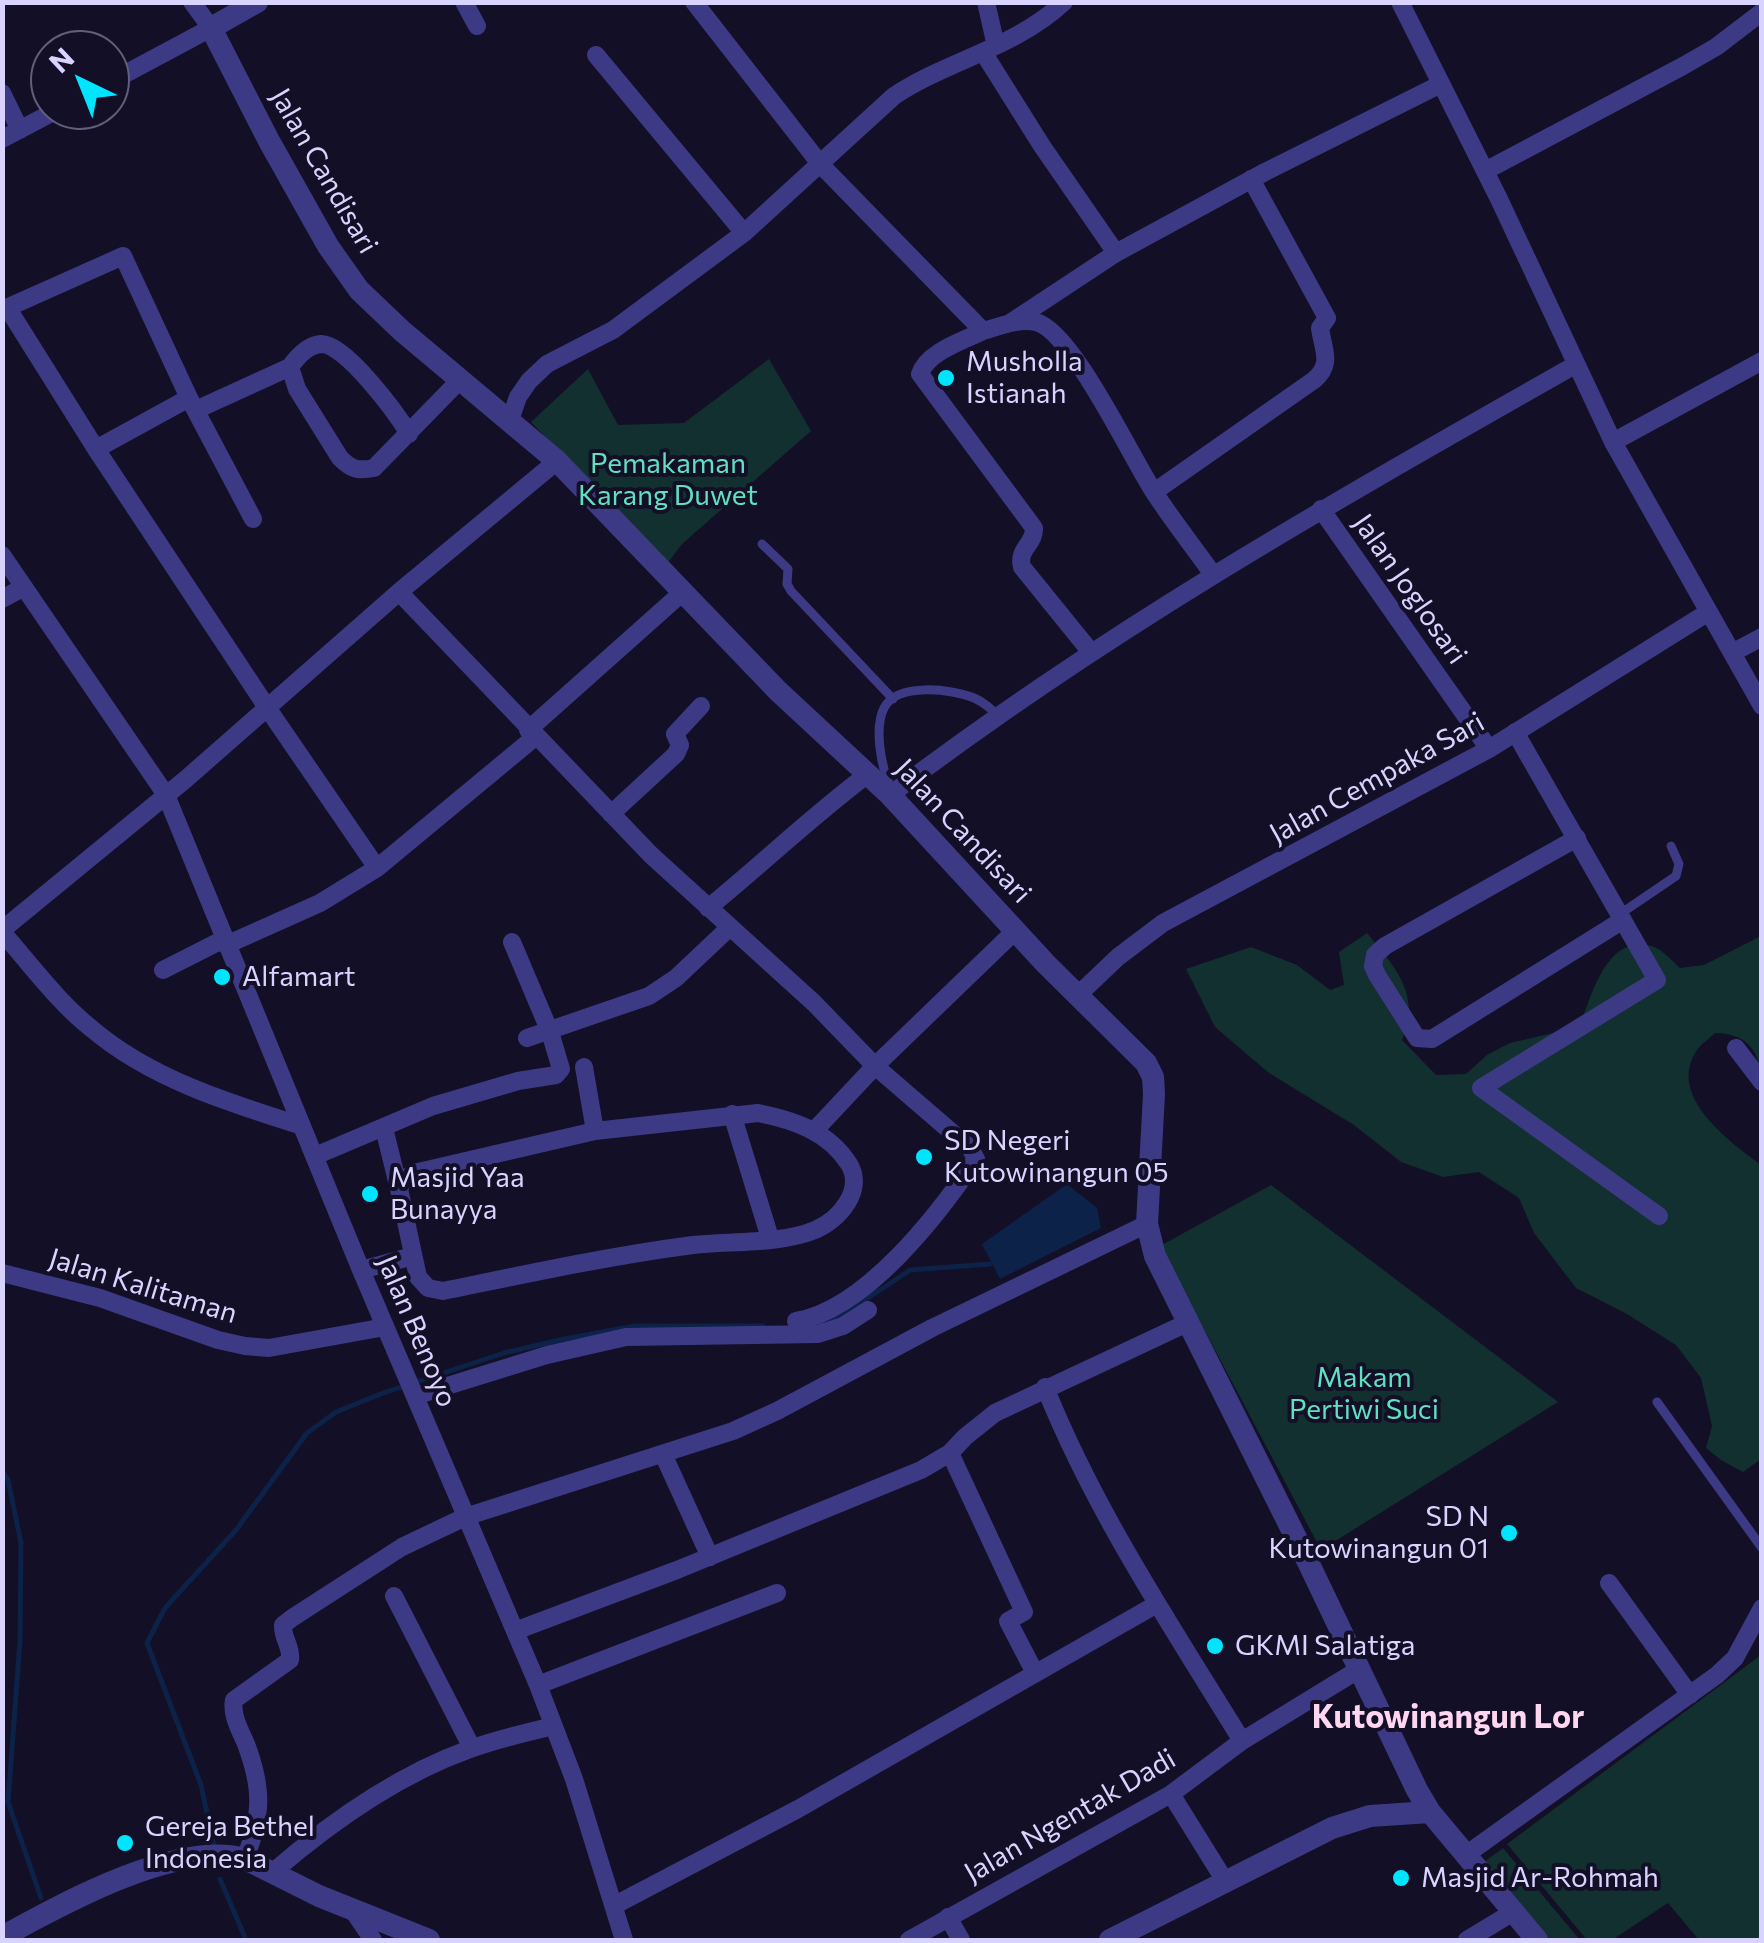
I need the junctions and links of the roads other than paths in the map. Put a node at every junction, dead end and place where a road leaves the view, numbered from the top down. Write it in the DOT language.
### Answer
graph roads {
  1 [pos="192,2"];
  2 [pos="258,2"];
  3 [pos="464,2"];
  4 [pos="694,2"];
  5 [pos="986,2"];
  6 [pos="1064,2"];
  7 [pos="1400,2"];
  8 [pos="1762,12"];
  9 [pos="477,26"];
  10 [pos="211,28"];
  11 [pos="990,49"];
  12 [pos="596,55"];
  13 [pos="130,71"];
  14 [pos="1441,84"];
  15 [pos="2,93"];
  16 [pos="30,125"];
  17 [pos="20,130"];
  18 [pos="2,139"];
  19 [pos="821,165"];
  20 [pos="1484,171"];
  21 [pos="1252,179"];
  22 [pos="744,233"];
  23 [pos="1116,253"];
  24 [pos="5,308"];
  25 [pos="1010,323"];
  26 [pos="982,331"];
  27 [pos="1762,361"];
  28 [pos="1576,365"];
  29 [pos="290,367"];
  30 [pos="460,380"];
  31 [pos="194,404"];
  32 [pos="510,420"];
  33 [pos="409,434"];
  34 [pos="1613,442"];
  35 [pos="96,449"];
  36 [pos="557,461"];
  37 [pos="1154,492"];
  38 [pos="1321,509"];
  39 [pos="253,519"];
  40 [pos="762,544"];
  41 [pos="2,555"];
  42 [pos="1212,573"];
  43 [pos="24,587"];
  44 [pos="684,591"];
  45 [pos="399,592"];
  46 [pos="2,599"];
  47 [pos="1707,612"];
  48 [pos="1762,637"];
  49 [pos="1090,651"];
  50 [pos="1732,653"];
  51 [pos="893,699"];
  52 [pos="266,706"];
  53 [pos="701,706"];
  54 [pos="1762,706"];
  55 [pos="999,717"];
  56 [pos="1515,732"];
  57 [pos="532,733"];
  58 [pos="1488,749"];
  59 [pos="868,774"];
  60 [pos="892,794"];
  61 [pos="166,795"];
  62 [pos="611,814"];
  63 [pos="1576,838"];
  64 [pos="1671,846"];
  65 [pos="377,868"];
  66 [pos="708,908"];
  67 [pos="1622,917"];
  68 [pos="729,928"];
  69 [pos="1015,931"];
  70 [pos="2,932"];
  71 [pos="225,942"];
  72 [pos="512,942"];
  73 [pos="163,970"];
  74 [pos="1078,995"];
  75 [pos="550,1032"];
  76 [pos="527,1038"];
  77 [pos="1736,1048"];
  78 [pos="875,1066"];
  79 [pos="584,1067"];
  80 [pos="1762,1082"];
  81 [pos="732,1114"];
  82 [pos="302,1126"];
  83 [pos="384,1128"];
  84 [pos="595,1130"];
  85 [pos="814,1131"];
  86 [pos="315,1156"];
  87 [pos="399,1189"];
  88 [pos="1659,1216"];
  89 [pos="1147,1224"];
  90 [pos="770,1238"];
  91 [pos="412,1256"];
  92 [pos="361,1270"];
  93 [pos="2,1273"];
  94 [pos="868,1310"];
  95 [pos="834,1319"];
  96 [pos="796,1321"];
  97 [pos="1187,1322"];
  98 [pos="385,1326"];
  99 [pos="1045,1387"];
  100 [pos="412,1388"];
  101 [pos="1656,1402"];
  102 [pos="950,1453"];
  103 [pos="663,1454"];
  104 [pos="465,1517"];
  105 [pos="1762,1548"];
  106 [pos="710,1556"];
  107 [pos="1609,1583"];
  108 [pos="776,1593"];
  109 [pos="394,1596"];
  110 [pos="1157,1604"];
  111 [pos="1762,1608"];
  112 [pos="515,1631"];
  113 [pos="1358,1670"];
  114 [pos="1035,1673"];
  115 [pos="538,1684"];
  116 [pos="1690,1695"];
  117 [pos="553,1726"];
  118 [pos="1242,1742"];
  119 [pos="472,1748"];
  120 [pos="1171,1794"];
  121 [pos="1430,1812"];
  122 [pos="1467,1854"];
  123 [pos="245,1858"];
  124 [pos="273,1872"];
  125 [pos="1224,1881"];
  126 [pos="615,1905"];
  127 [pos="354,1912"];
  128 [pos="1514,1912"];
  129 [pos="948,1916"];
  130 [pos="2,1937"];
  131 [pos="373,1940"];
  132 [pos="428,1940"];
  133 [pos="624,1940"];
  134 [pos="909,1940"];
  135 [pos="961,1940"];
  136 [pos="1110,1940"];
  137 [pos="1467,1940"];
  138 [pos="1537,1940"];
  1 -- 10 [label="street"];
  2 -- 10 [label="street"];
  3 -- 9 [label="street"];
  4 -- 19 [label="street"];
  5 -- 11 [label="street"];
  6 -- 11 [label="street"];
  7 -- 14 [label="street"];
  8 -- 20 [label="street"];
  10 -- 13 [label="street"];
  10 -- 30 [label="street, Jalan Candisari"];
  11 -- 19 [label="street"];
  11 -- 23 [label="street"];
  12 -- 22 [label="street"];
  14 -- 20 [label="street"];
  14 -- 21 [label="street"];
  15 -- 17 [label="street"];
  16 -- 17 [label="street"];
  17 -- 18 [label="street"];
  19 -- 22 [label="street"];
  19 -- 26 [label="street"];
  20 -- 28 [label="street"];
  21 -- 23 [label="street"];
  21 -- 37 [label="street"];
  22 -- 32 [label="street"];
  23 -- 25 [label="street"];
  24 -- 31 [label="street"];
  24 -- 35 [label="street"];
  25 -- 26 [label="street"];
  25 -- 37 [label="street"];
  26 -- 49 [label="street"];
  27 -- 34 [label="street"];
  28 -- 34 [label="street"];
  28 -- 38 [label="street"];
  29 -- 31 [label="street"];
  29 -- 33 [label="street"];
  29 -- 33 [label="street"];
  30 -- 32 [label="street, Jalan Candisari"];
  30 -- 33 [label="street"];
  31 -- 35 [label="street"];
  31 -- 39 [label="street"];
  32 -- 36 [label="street, Jalan Candisari"];
  34 -- 47 [label="street"];
  35 -- 52 [label="street"];
  36 -- 44 [label="street, Jalan Candisari"];
  36 -- 45 [label="street"];
  37 -- 42 [label="street"];
  38 -- 42 [label="street"];
  38 -- 58 [label="street, Jalan Joglosari"];
  40 -- 51 [label="lane"];
  41 -- 43 [label="street, Jalan Benoyo"];
  42 -- 49 [label="street"];
  43 -- 46 [label="street"];
  43 -- 61 [label="street, Jalan Benoyo"];
  44 -- 57 [label="street"];
  44 -- 59 [label="street, Jalan Candisari"];
  45 -- 52 [label="street"];
  45 -- 57 [label="street"];
  47 -- 50 [label="street"];
  47 -- 56 [label="street, Jalan Cempaka Sari"];
  48 -- 50 [label="street"];
  49 -- 55 [label="street"];
  50 -- 54 [label="street"];
  51 -- 55 [label="lane"];
  51 -- 60 [label="lane"];
  52 -- 61 [label="street"];
  52 -- 65 [label="street"];
  53 -- 62 [label="street"];
  55 -- 60 [label="street"];
  56 -- 58 [label="street, Jalan Cempaka Sari"];
  56 -- 63 [label="street"];
  57 -- 62 [label="street"];
  57 -- 65 [label="street"];
  58 -- 74 [label="street, Jalan Cempaka Sari"];
  59 -- 60 [label="street, Jalan Candisari"];
  59 -- 66 [label="street"];
  60 -- 69 [label="street, Jalan Candisari"];
  61 -- 70 [label="street"];
  61 -- 71 [label="street, Jalan Benoyo"];
  62 -- 66 [label="street"];
  63 -- 67 [label="street"];
  63 -- 67 [label="street"];
  64 -- 67 [label="lane"];
  65 -- 71 [label="street"];
  66 -- 68 [label="street"];
  67 -- 88 [label="street"];
  68 -- 75 [label="street"];
  68 -- 78 [label="street"];
  69 -- 74 [label="street, Jalan Candisari"];
  69 -- 78 [label="street"];
  70 -- 82 [label="street"];
  71 -- 73 [label="street"];
  71 -- 82 [label="street, Jalan Benoyo"];
  72 -- 75 [label="street"];
  74 -- 89 [label="street, Jalan Candisari"];
  75 -- 76 [label="street"];
  75 -- 83 [label="street"];
  77 -- 80 [label="street"];
  78 -- 85 [label="street"];
  78 -- 95 [label="street"];
  79 -- 84 [label="street"];
  81 -- 84 [label="street"];
  81 -- 85 [label="street"];
  81 -- 90 [label="street"];
  82 -- 86 [label="street, Jalan Benoyo"];
  83 -- 86 [label="street"];
  83 -- 87 [label="street"];
  84 -- 87 [label="street"];
  85 -- 90 [label="street"];
  86 -- 92 [label="street, Jalan Benoyo"];
  87 -- 91 [label="street"];
  89 -- 97 [label="street, Jalan Candisari"];
  89 -- 103 [label="street"];
  90 -- 91 [label="street"];
  91 -- 92 [label="street"];
  92 -- 98 [label="street, Jalan Benoyo"];
  93 -- 98 [label="street, Jalan Kalitaman"];
  94 -- 95 [label="street"];
  95 -- 96 [label="street"];
  95 -- 100 [label="street"];
  97 -- 99 [label="street"];
  97 -- 113 [label="street, Jalan Candisari"];
  98 -- 100 [label="street, Jalan Benoyo"];
  99 -- 102 [label="street"];
  99 -- 110 [label="street"];
  100 -- 104 [label="street, Jalan Benoyo"];
  101 -- 105 [label="lane"];
  102 -- 106 [label="street"];
  102 -- 114 [label="street"];
  103 -- 104 [label="street"];
  103 -- 106 [label="street"];
  104 -- 112 [label="street, Jalan Benoyo"];
  104 -- 123 [label="street"];
  106 -- 112 [label="street"];
  107 -- 116 [label="street"];
  108 -- 115 [label="street"];
  109 -- 119 [label="street"];
  110 -- 114 [label="street"];
  110 -- 118 [label="street"];
  111 -- 116 [label="street"];
  112 -- 115 [label="street, Jalan Benoyo"];
  113 -- 118 [label="street, Jalan Ngentak Dadi"];
  113 -- 121 [label="street, Jalan Candisari"];
  114 -- 126 [label="street"];
  115 -- 117 [label="street, Jalan Benoyo"];
  116 -- 122 [label="street"];
  117 -- 119 [label="street"];
  117 -- 126 [label="street, Jalan Benoyo"];
  118 -- 120 [label="street, Jalan Ngentak Dadi"];
  119 -- 124 [label="street"];
  120 -- 125 [label="street"];
  120 -- 129 [label="street, Jalan Ngentak Dadi"];
  121 -- 122 [label="street, Jalan Candisari"];
  121 -- 125 [label="street"];
  122 -- 128 [label="street, Jalan Candisari"];
  123 -- 124 [label="street"];
  123 -- 130 [label="street"];
  124 -- 127 [label="street"];
  125 -- 136 [label="street"];
  126 -- 133 [label="street, Jalan Benoyo"];
  127 -- 131 [label="street"];
  127 -- 132 [label="street"];
  128 -- 137 [label="street"];
  128 -- 138 [label="street, Jalan Candisari"];
  129 -- 134 [label="street, Jalan Ngentak Dadi"];
  129 -- 135 [label="street"];
}
